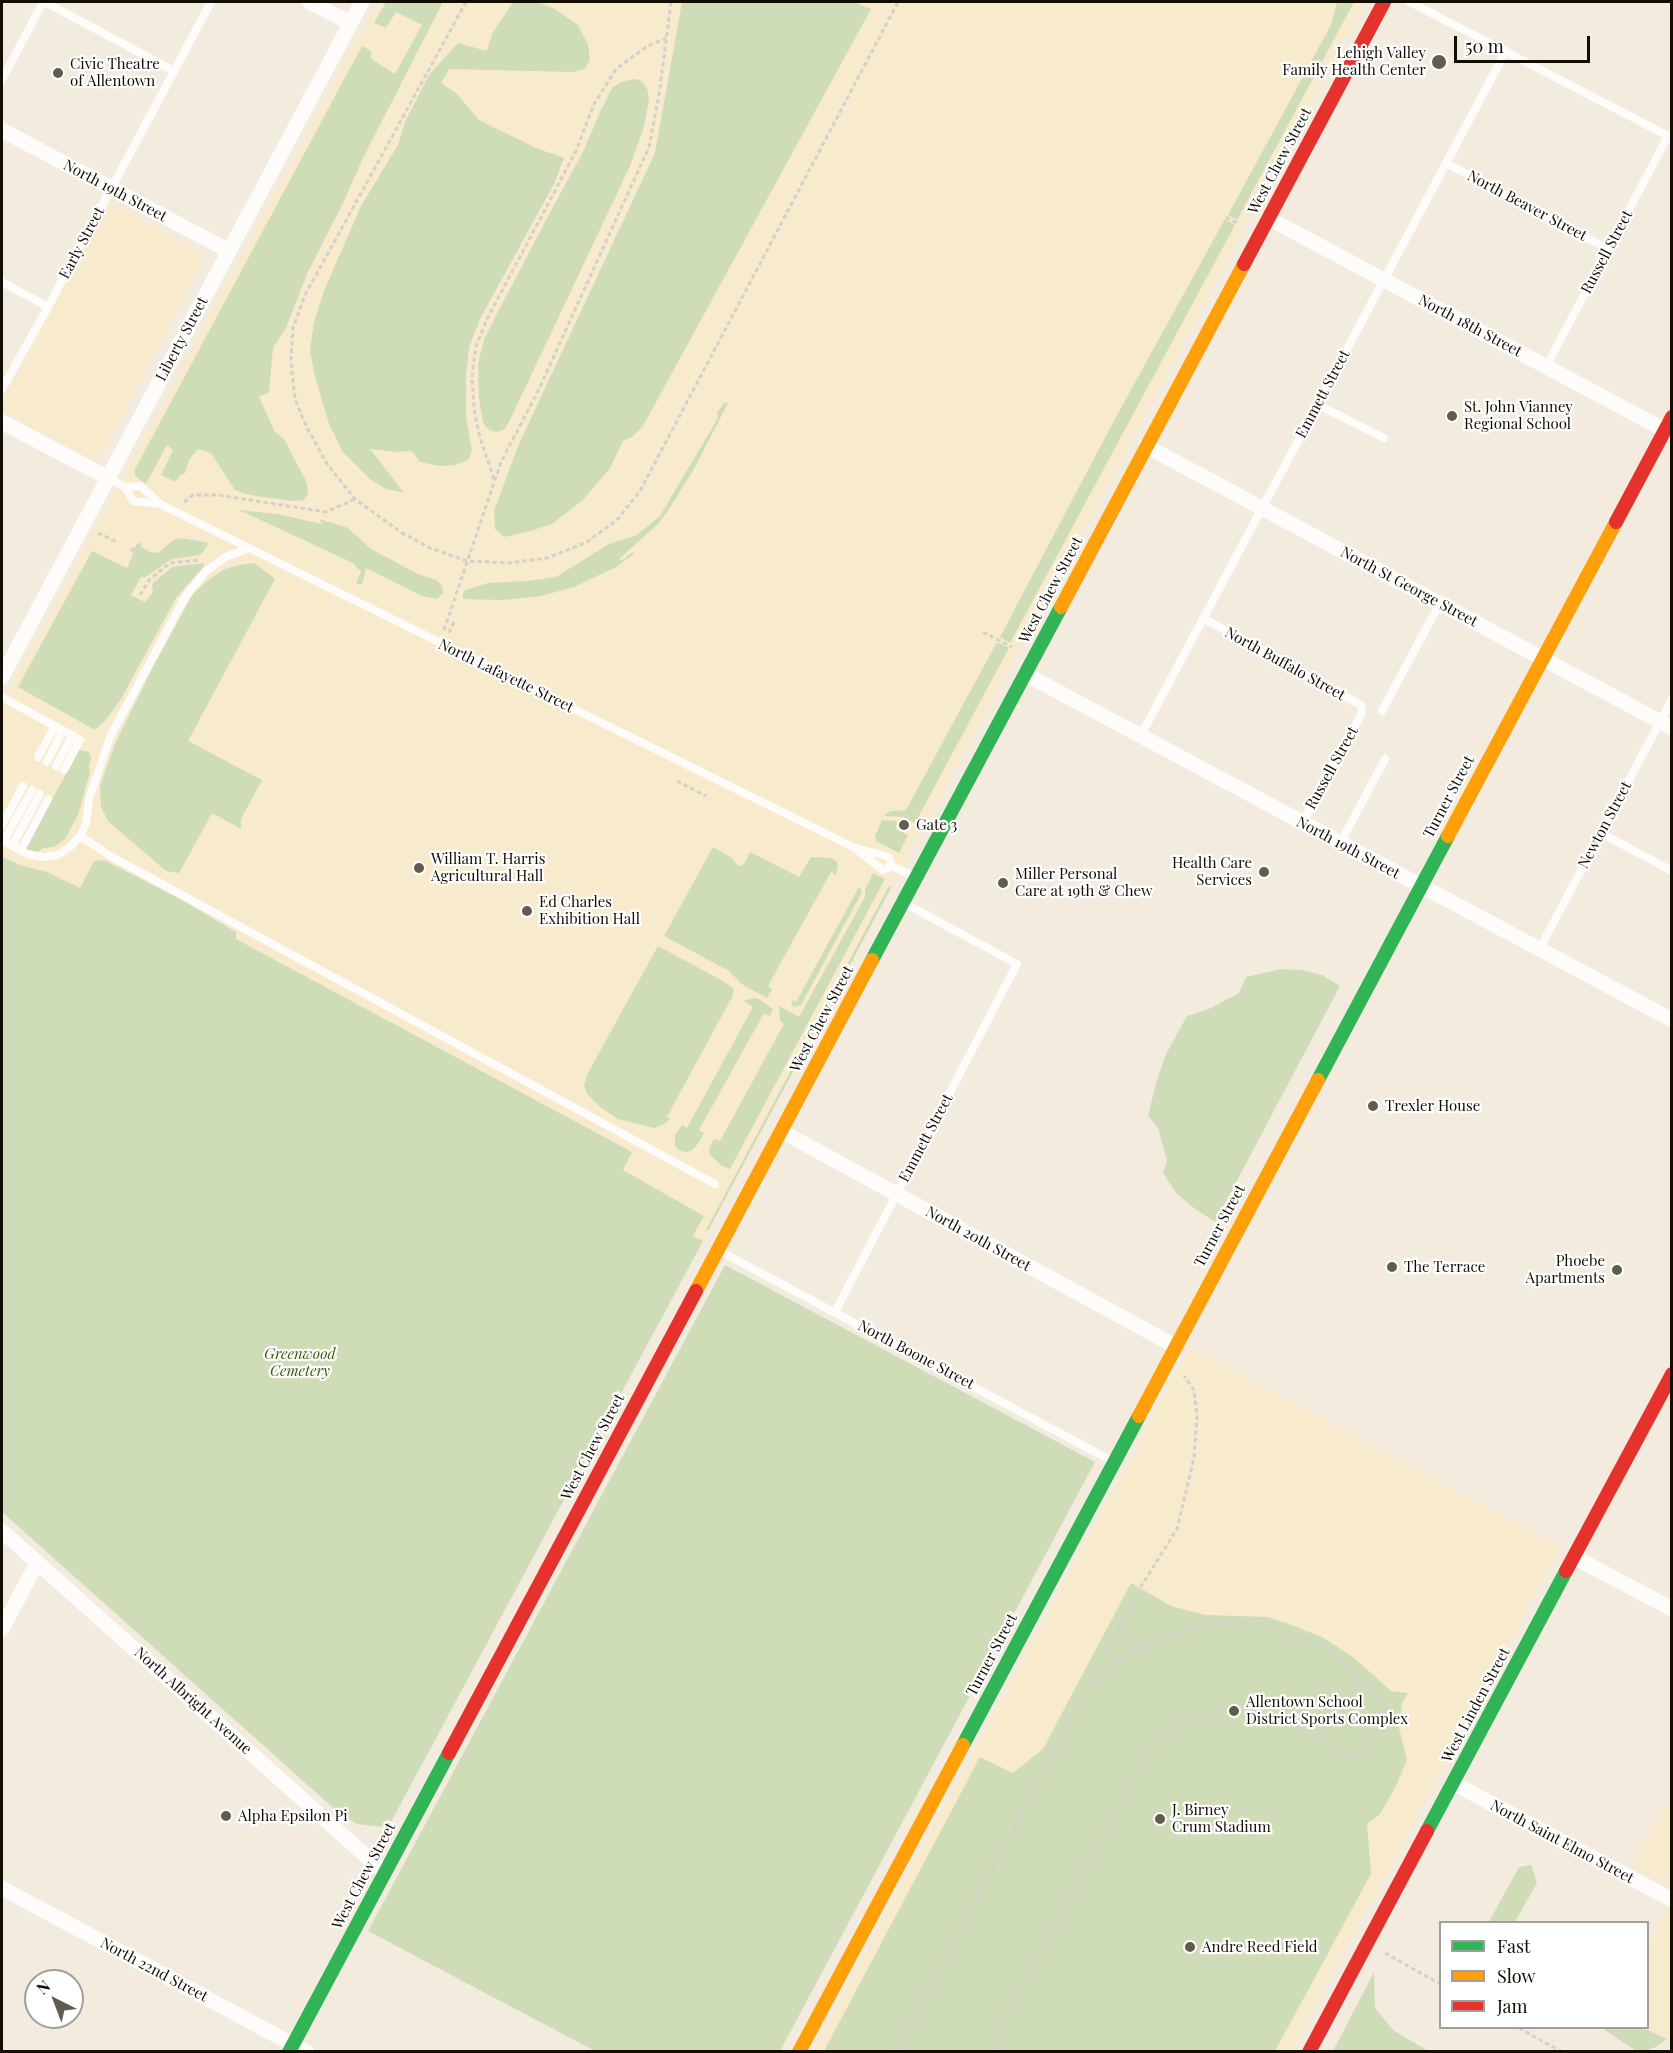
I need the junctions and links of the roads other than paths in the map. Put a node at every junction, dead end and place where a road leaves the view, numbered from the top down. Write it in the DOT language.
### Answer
graph roads {
  1 [pos="44,2"];
  2 [pos="211,2"];
  3 [pos="310,2"];
  4 [pos="362,2"];
  5 [pos="1384,2"];
  6 [pos="1410,2"];
  7 [pos="350,23"];
  8 [pos="1506,51"];
  9 [pos="174,71"];
  10 [pos="2,80"];
  11 [pos="2,130"];
  12 [pos="1670,137"];
  13 [pos="1446,163"];
  14 [pos="111,189"];
  15 [pos="1268,218"];
  16 [pos="1608,249"];
  17 [pos="229,251"];
  18 [pos="1384,280"];
  19 [pos="2,282"];
  20 [pos="48,307"];
  21 [pos="1546,367"];
  22 [pos="2,389"];
  23 [pos="1317,404"];
  24 [pos="2,422"];
  25 [pos="1669,427"];
  26 [pos="1384,438"];
  27 [pos="1146,446"];
  28 [pos="108,478"];
  29 [pos="125,487"];
  30 [pos="160,504"];
  31 [pos="1262,508"];
  32 [pos="249,548"];
  33 [pos="1440,603"];
  34 [pos="1203,618"];
  35 [pos="1542,658"];
  36 [pos="1024,674"];
  37 [pos="2,677"];
  38 [pos="2,697"];
  39 [pos="1671,699"];
  40 [pos="1382,711"];
  41 [pos="1362,713"];
  42 [pos="1666,725"];
  43 [pos="55,726"];
  44 [pos="63,730"];
  45 [pos="72,735"];
  46 [pos="1140,736"];
  47 [pos="38,757"];
  48 [pos="1385,759"];
  49 [pos="47,762"];
  50 [pos="56,766"];
  51 [pos="64,770"];
  52 [pos="23,786"];
  53 [pos="32,790"];
  54 [pos="40,794"];
  55 [pos="48,799"];
  56 [pos="1302,823"];
  57 [pos="2,825"];
  58 [pos="1600,833"];
  59 [pos="80,836"];
  60 [pos="6,842"];
  61 [pos="1340,844"];
  62 [pos="21,850"];
  63 [pos="1671,871"];
  64 [pos="916,878"];
  65 [pos="1420,887"];
  66 [pos="903,903"];
  67 [pos="1538,950"];
  68 [pos="1671,1020"];
  69 [pos="781,1131"];
  70 [pos="715,1184"];
  71 [pos="896,1194"];
  72 [pos="718,1249"];
  73 [pos="835,1312"];
  74 [pos="1175,1346"];
  75 [pos="1671,1374"];
  76 [pos="1114,1461"];
  77 [pos="2,1530"];
  78 [pos="1574,1557"];
  79 [pos="37,1563"];
  80 [pos="1671,1609"];
  81 [pos="2,1629"];
  82 [pos="1453,1783"];
  83 [pos="385,1873"];
  84 [pos="2,1888"];
  85 [pos="1671,1900"];
  86 [pos="296,2049"];
  87 [pos="799,2052"];
  88 [pos="1310,2052"];
  1 -- 9 [label="lane"];
  1 -- 10 [label="lane"];
  2 -- 9 [label="lane, Early Street"];
  3 -- 7 [label="street"];
  4 -- 7 [label="street, Liberty Street"];
  5 -- 15 [label="street, West Chew Street"];
  6 -- 8 [label="lane"];
  7 -- 17 [label="street, Liberty Street"];
  8 -- 12 [label="lane"];
  8 -- 13 [label="lane, Emmett Street"];
  9 -- 14 [label="lane, Early Street"];
  11 -- 14 [label="street, North 19th Street"];
  12 -- 16 [label="lane, Russell Street"];
  13 -- 16 [label="lane, North Beaver Street"];
  13 -- 18 [label="lane, Emmett Street"];
  14 -- 17 [label="street, North 19th Street"];
  14 -- 20 [label="lane, Early Street"];
  15 -- 18 [label="street, North 18th Street"];
  15 -- 27 [label="street, West Chew Street"];
  16 -- 21 [label="lane, Russell Street"];
  17 -- 28 [label="street, Liberty Street"];
  18 -- 21 [label="street, North 18th Street"];
  18 -- 23 [label="lane, Emmett Street"];
  19 -- 20 [label="lane"];
  20 -- 22 [label="lane, Early Street"];
  21 -- 25 [label="street, North 18th Street"];
  23 -- 26 [label="lane"];
  23 -- 31 [label="lane, Emmett Street"];
  24 -- 28 [label="street, North Lafayette Street"];
  25 -- 35 [label="street, Turner Street"];
  27 -- 31 [label="street, North St George Street"];
  27 -- 36 [label="street, West Chew Street"];
  28 -- 29 [label="lane, North Lafayette Street"];
  28 -- 37 [label="street, Liberty Street"];
  29 -- 30 [label="lane, North Lafayette Street"];
  29 -- 30 [label="lane, North Lafayette Street"];
  30 -- 32 [label="lane, North Lafayette Street"];
  31 -- 33 [label="street, North St George Street"];
  31 -- 34 [label="lane, Emmett Street"];
  32 -- 59 [label="lane"];
  32 -- 64 [label="lane, North Lafayette Street"];
  33 -- 35 [label="street, North St George Street"];
  33 -- 40 [label="lane"];
  34 -- 41 [label="lane, North Buffalo Street"];
  34 -- 46 [label="lane, Emmett Street"];
  35 -- 42 [label="street, North St George Street"];
  35 -- 65 [label="street, Turner Street"];
  36 -- 46 [label="street, North 19th Street"];
  36 -- 64 [label="street, West Chew Street"];
  38 -- 43 [label="lane"];
  39 -- 42 [label="lane, Newton Street"];
  41 -- 56 [label="lane, Russell Street"];
  42 -- 58 [label="lane, Newton Street"];
  43 -- 44 [label="lane"];
  43 -- 47 [label="lane"];
  44 -- 45 [label="lane"];
  44 -- 49 [label="lane"];
  45 -- 50 [label="lane"];
  45 -- 51 [label="lane"];
  46 -- 56 [label="street, North 19th Street"];
  48 -- 61 [label="lane"];
  52 -- 57 [label="lane"];
  53 -- 60 [label="lane"];
  54 -- 60 [label="lane"];
  55 -- 62 [label="lane"];
  56 -- 61 [label="street, North 19th Street"];
  58 -- 63 [label="lane"];
  58 -- 67 [label="lane, Newton Street"];
  59 -- 62 [label="lane"];
  59 -- 70 [label="lane"];
  60 -- 62 [label="lane"];
  61 -- 65 [label="street, North 19th Street"];
  64 -- 66 [label="street, West Chew Street"];
  65 -- 67 [label="street, North 19th Street"];
  65 -- 74 [label="street, Turner Street"];
  66 -- 69 [label="street, West Chew Street"];
  66 -- 71 [label="lane, Emmett Street"];
  67 -- 68 [label="street, North 19th Street"];
  69 -- 71 [label="street, North 20th Street"];
  69 -- 72 [label="street, West Chew Street"];
  71 -- 73 [label="lane, Emmett Street"];
  71 -- 74 [label="street, North 20th Street"];
  72 -- 73 [label="lane, North Boone Street"];
  72 -- 83 [label="street, West Chew Street"];
  73 -- 76 [label="lane, North Boone Street"];
  74 -- 76 [label="street, Turner Street"];
  75 -- 78 [label="street, West Linden Street"];
  76 -- 87 [label="street, Turner Street"];
  77 -- 79 [label="street, North Albright Avenue"];
  78 -- 80 [label="street"];
  78 -- 82 [label="street, West Linden Street"];
  79 -- 81 [label="street"];
  79 -- 83 [label="street, North Albright Avenue"];
  82 -- 85 [label="street, North Saint Elmo Street"];
  82 -- 88 [label="street, West Linden Street"];
  83 -- 86 [label="street, West Chew Street"];
  84 -- 86 [label="street, North 22nd Street"];
}
